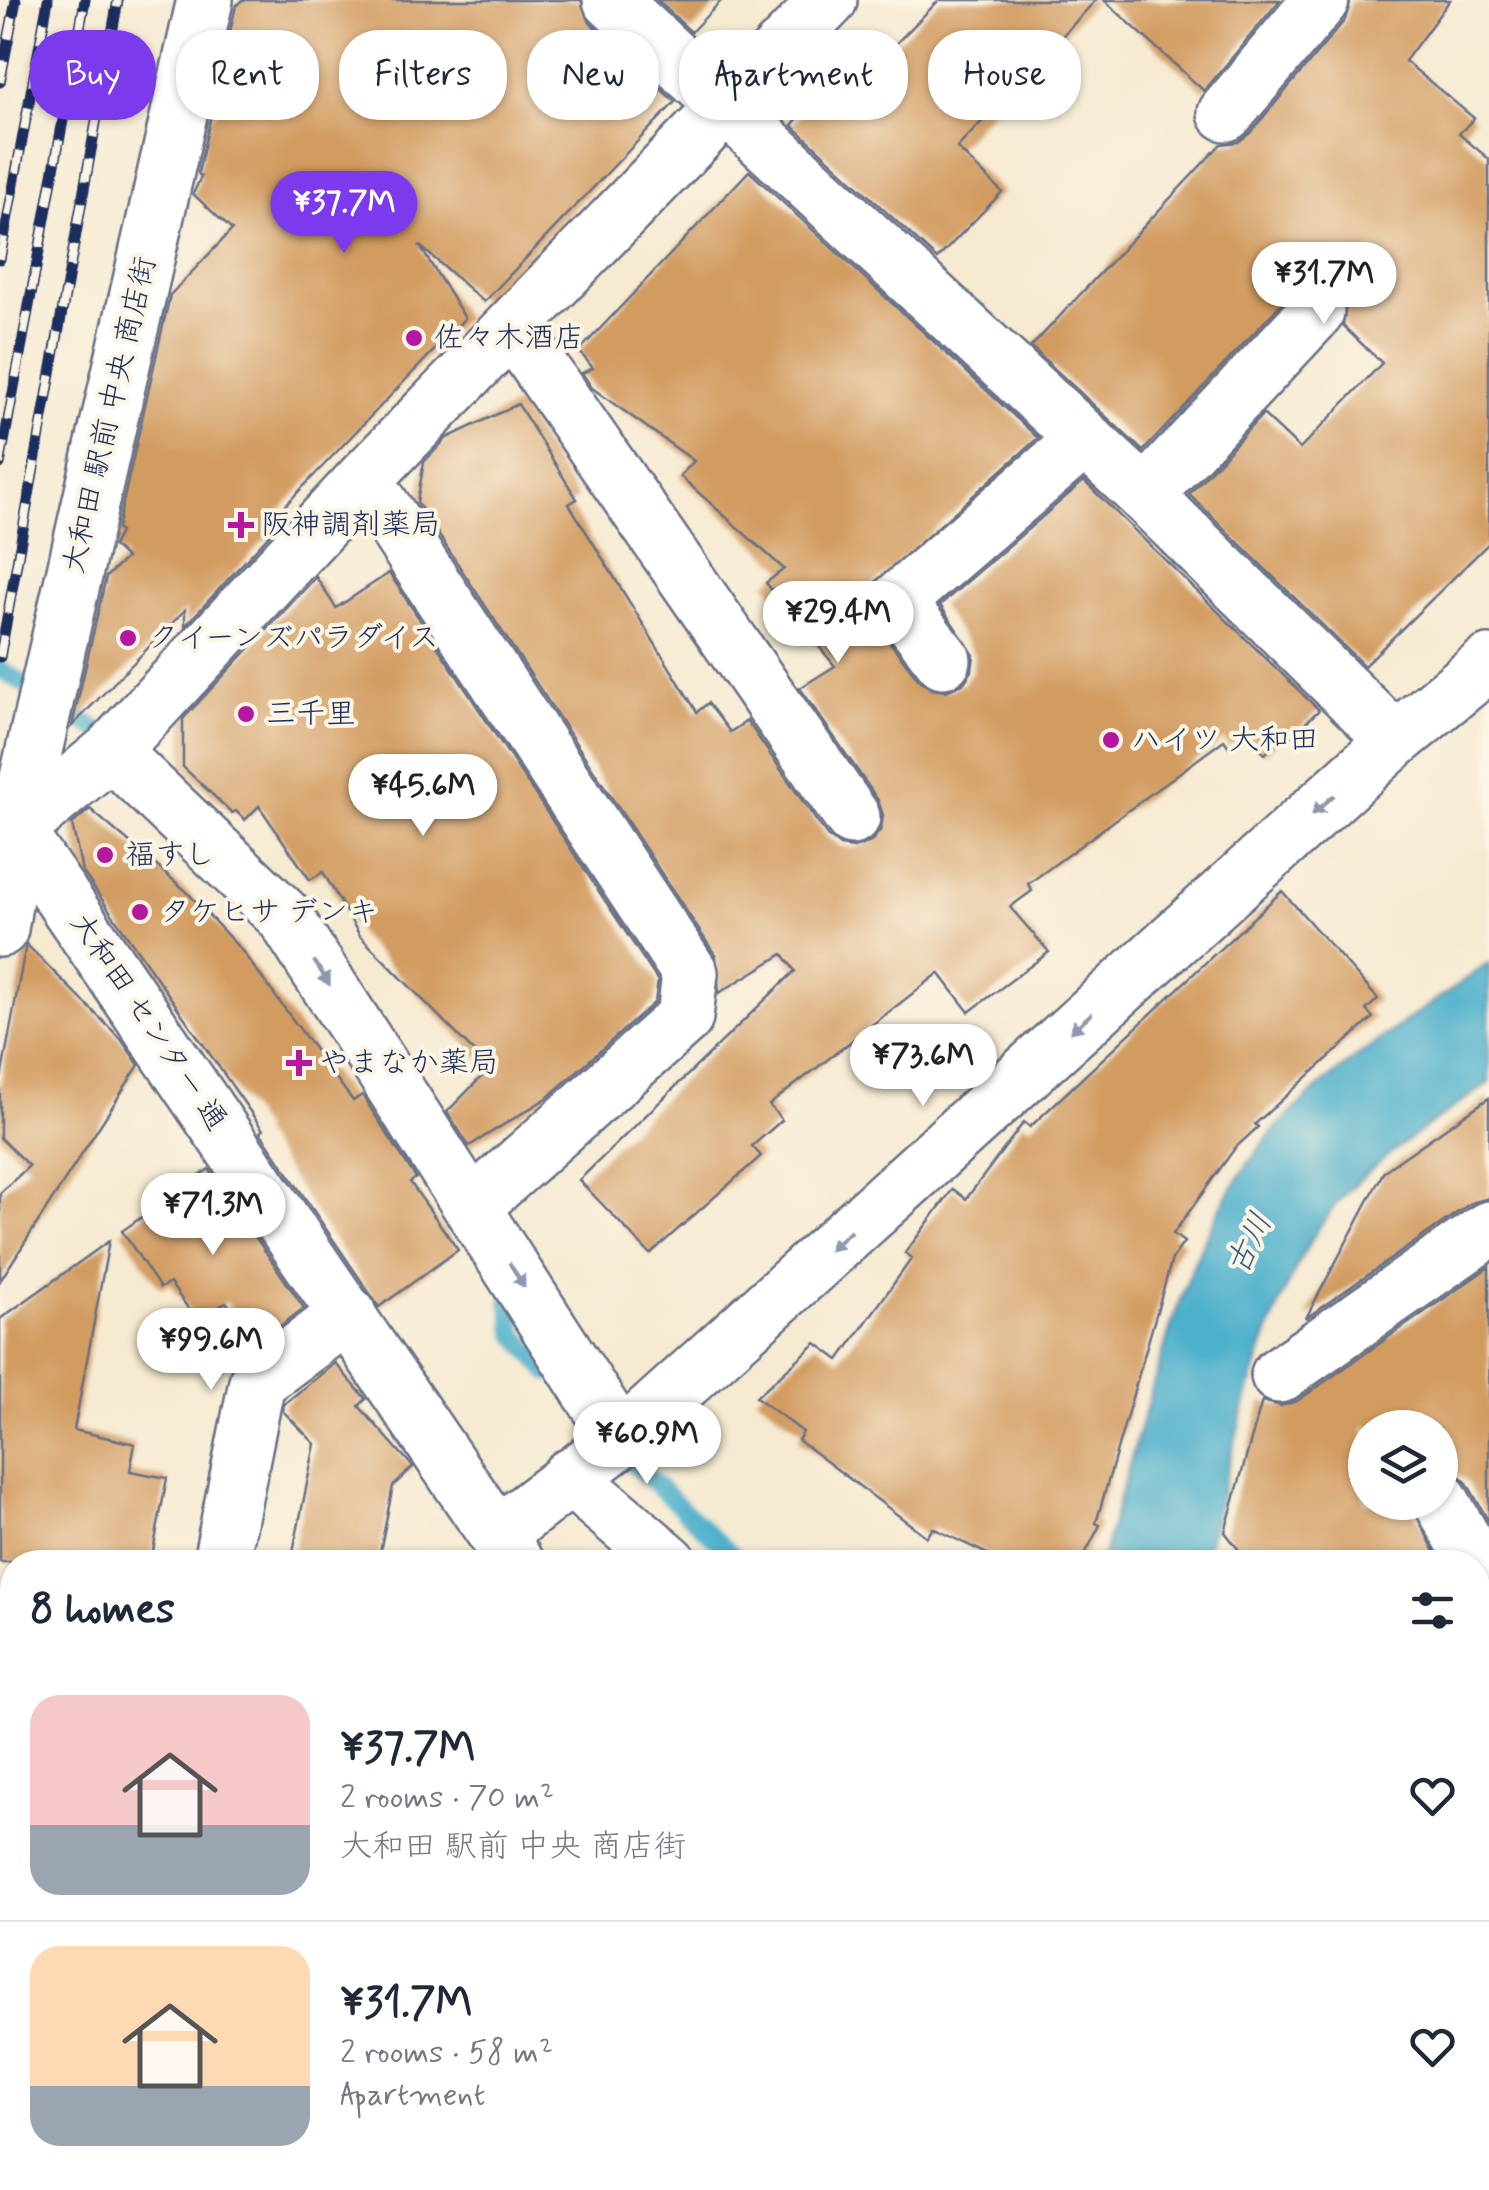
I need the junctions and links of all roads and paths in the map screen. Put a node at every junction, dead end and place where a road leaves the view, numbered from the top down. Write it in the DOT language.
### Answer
graph roads {
  1 [pos="205,0"];
  2 [pos="611,0"];
  3 [pos="829,0"];
  4 [pos="1320,0"];
  5 [pos="801,30"];
  6 [pos="679,64"];
  7 [pos="1226,113"];
  8 [pos="716,120"];
  9 [pos="739,120"];
  10 [pos="1316,312"];
  11 [pos="512,327"];
  12 [pos="1085,439"];
  13 [pos="364,479"];
  14 [pos="1145,495"];
  15 [pos="944,660"];
  16 [pos="1489,662"];
  17 [pos="1395,740"];
  18 [pos="111,751"];
  19 [pos="852,817"];
  20 [pos="8,822"];
  21 [pos="0,929"];
  22 [pos="473,1206"];
  23 [pos="1489,1229"];
  24 [pos="348,1314"];
  25 [pos="1279,1375"];
  26 [pos="621,1438"];
  27 [pos="569,1477"];
  28 [pos="1452,1520"];
  29 [pos="507,1548"];
  30 [pos="223,1550"];
  31 [pos="655,1550"];
  32 [pos="1469,1550"];
  1 -- 20 [label="street, 大和田 駅前 中央 商店街"];
  2 -- 6 [label="street"];
  3 -- 5 [label="street"];
  4 -- 7 [label="street"];
  8 -- 11 [label="street"];
  9 -- 12 [label="street"];
  10 -- 14 [label="street"];
  11 -- 13 [label="street"];
  11 -- 19 [label="street"];
  12 -- 14 [label="street"];
  12 -- 15 [label="street"];
  13 -- 18 [label="street"];
  13 -- 22 [label="street"];
  14 -- 17 [label="street"];
  16 -- 17 [label="street"];
  17 -- 26 [label="street, one-way"];
  18 -- 20 [label="street"];
  18 -- 22 [label="street, one-way"];
  20 -- 21 [label="street, 大和田 駅前 中央 商店街"];
  20 -- 24 [label="street, 大和田 センター 通"];
  22 -- 26 [label="street, one-way"];
  23 -- 25 [label="street"];
  24 -- 29 [label="street, 大和田 センター 通"];
  24 -- 30 [label="street"];
  26 -- 27 [label="street"];
  27 -- 29 [label="street"];
  27 -- 31 [label="street"];
  28 -- 32 [label="street"];
}
